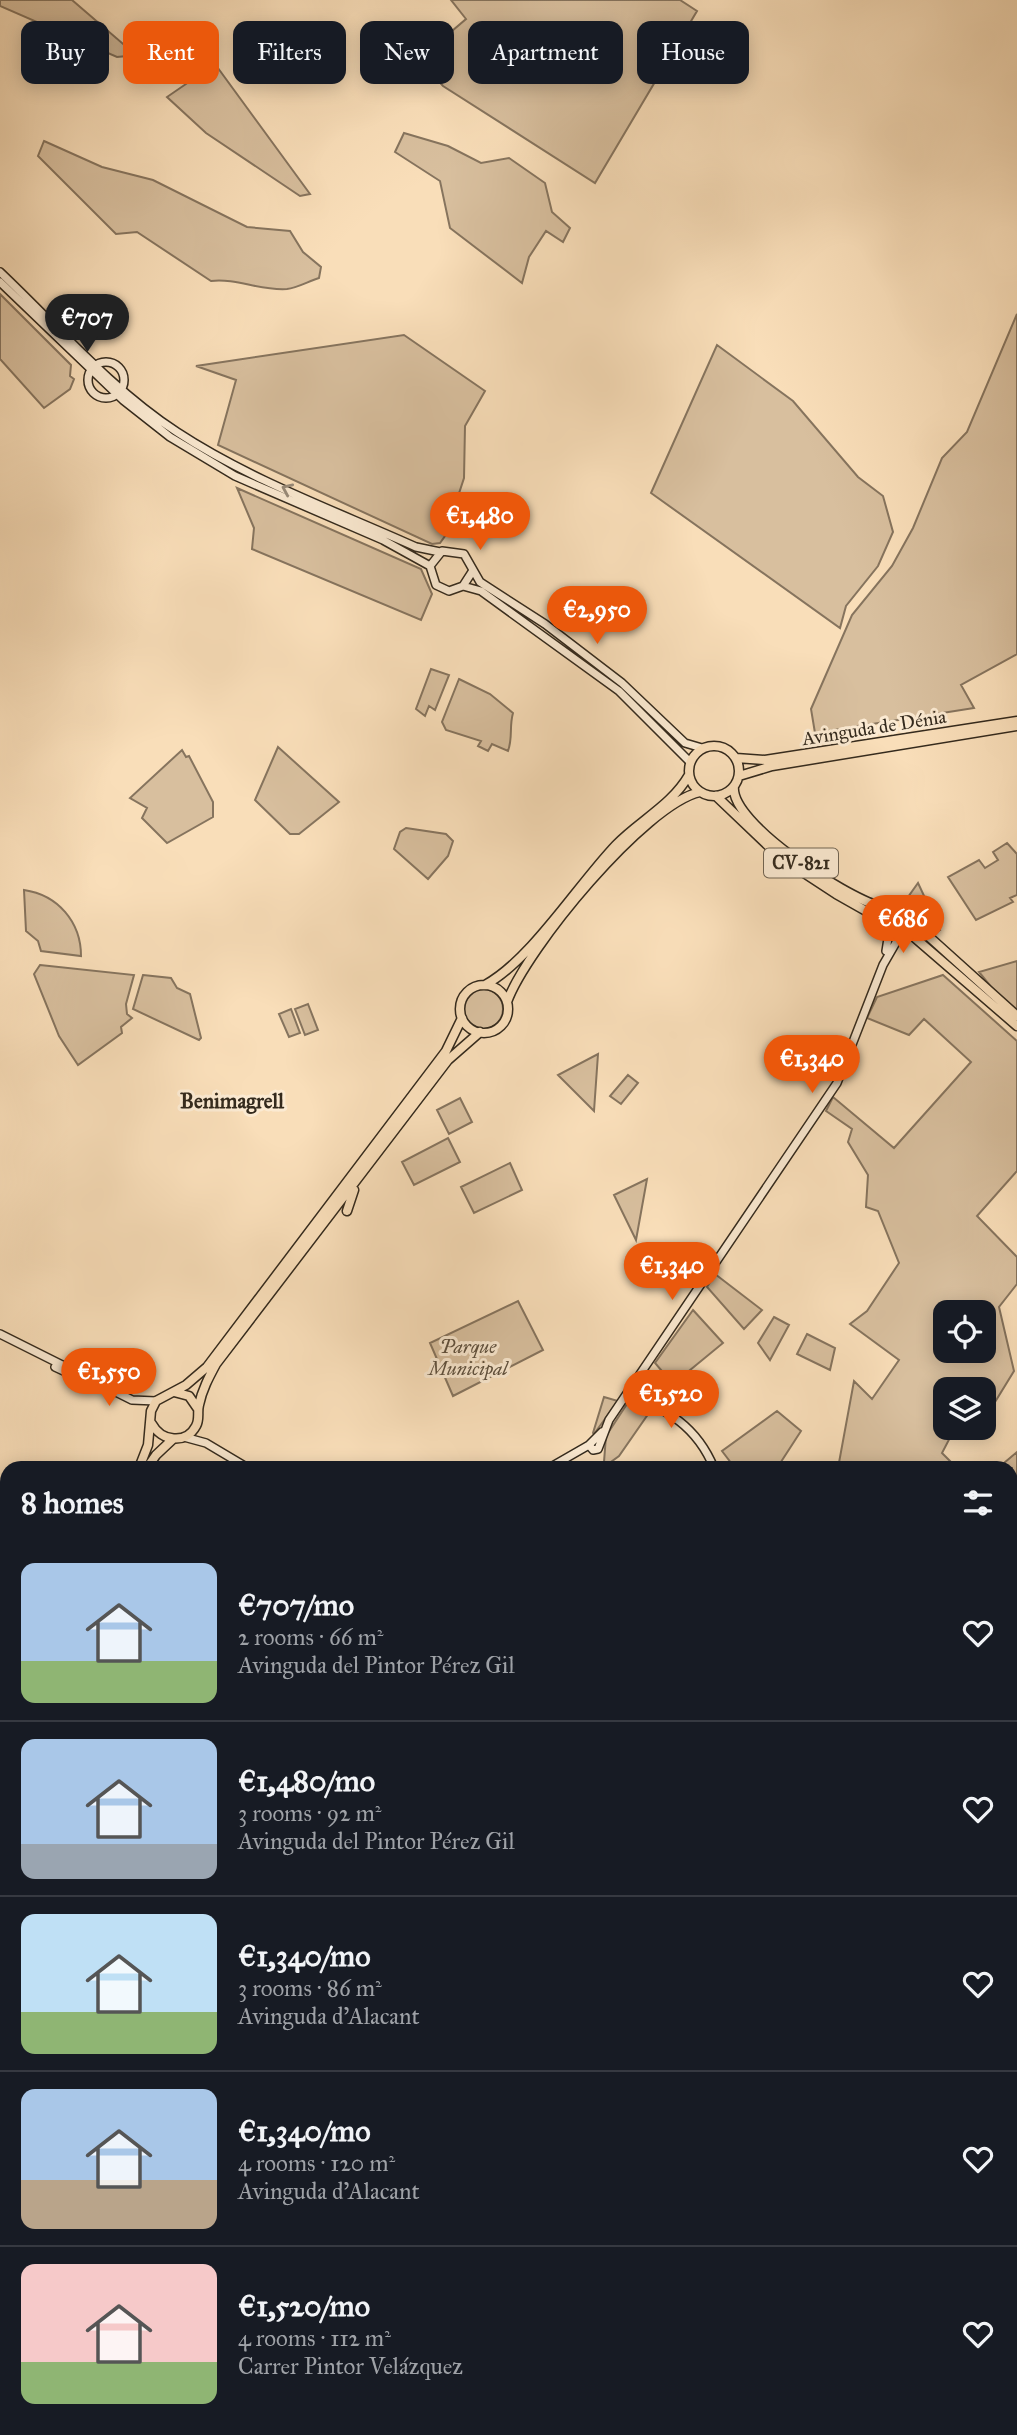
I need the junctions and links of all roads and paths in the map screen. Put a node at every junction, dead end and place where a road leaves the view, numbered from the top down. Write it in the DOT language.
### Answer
graph roads {
  1 [pos="0,272"];
  2 [pos="0,282"];
  3 [pos="93,367"];
  4 [pos="121,392"];
  5 [pos="440,552"];
  6 [pos="430,566"];
  7 [pos="472,572"];
  8 [pos="463,586"];
  9 [pos="1017,721"];
  10 [pos="1017,726"];
  11 [pos="702,748"];
  12 [pos="736,758"];
  13 [pos="690,762"];
  14 [pos="689,775"];
  15 [pos="739,776"];
  16 [pos="734,786"];
  17 [pos="701,792"];
  18 [pos="716,796"];
  19 [pos="896,908"];
  20 [pos="914,920"];
  21 [pos="889,925"];
  22 [pos="905,932"];
  23 [pos="883,965"];
  24 [pos="485,985"];
  25 [pos="507,1002"];
  26 [pos="1017,1016"];
  27 [pos="462,1018"];
  28 [pos="1017,1026"];
  29 [pos="480,1032"];
  30 [pos="378,1153"];
  31 [pos="347,1211"];
  32 [pos="0,1337"];
  33 [pos="174,1392"];
  34 [pos="626,1395"];
  35 [pos="156,1401"];
  36 [pos="198,1409"];
  37 [pos="151,1419"];
  38 [pos="197,1424"];
  39 [pos="184,1437"];
  40 [pos="173,1439"];
  41 [pos="206,1443"];
  42 [pos="141,1461"];
  43 [pos="153,1461"];
  44 [pos="236,1461"];
  45 [pos="561,1461"];
  46 [pos="710,1461"];
  1 -- 3 [label="main road"];
  2 -- 3 [label="main road"];
  3 -- 4 [label="main road"];
  3 -- 4 [label="main road"];
  3 -- 4 [label="main road"];
  5 -- 4 [label="main road, one-way"];
  4 -- 6 [label="main road"];
  5 -- 6 [label="main road"];
  5 -- 7 [label="main road"];
  6 -- 8 [label="main road"];
  7 -- 8 [label="main road"];
  7 -- 11 [label="main road"];
  8 -- 13 [label="main road"];
  9 -- 12 [label="main road, Avinguda de Dénia"];
  10 -- 15 [label="main road, Avinguda de Dénia"];
  11 -- 12 [label="main road"];
  11 -- 13 [label="main road"];
  12 -- 15 [label="main road"];
  13 -- 14 [label="main road"];
  14 -- 17 [label="main road"];
  14 -- 24 [label="main road"];
  15 -- 16 [label="main road"];
  16 -- 18 [label="main road"];
  16 -- 19 [label="main road, CV-821"];
  17 -- 18 [label="main road, CV-821"];
  17 -- 25 [label="main road"];
  18 -- 21 [label="main road, CV-821"];
  19 -- 20 [label="main road, CV-821"];
  19 -- 21 [label="main road"];
  20 -- 22 [label="main road"];
  20 -- 26 [label="main road, CV-821"];
  21 -- 22 [label="main road, CV-821"];
  21 -- 23 [label="main road"];
  22 -- 23 [label="main road"];
  22 -- 28 [label="main road, CV-821"];
  23 -- 34 [label="main road"];
  24 -- 25 [label="main road"];
  24 -- 27 [label="main road"];
  25 -- 29 [label="main road"];
  27 -- 29 [label="main road"];
  27 -- 33 [label="main road"];
  29 -- 30 [label="main road"];
  30 -- 31 [label="main road"];
  30 -- 36 [label="main road"];
  32 -- 35 [label="main road"];
  32 -- 37 [label="main road"];
  33 -- 35 [label="main road"];
  33 -- 36 [label="main road"];
  34 -- 45 [label="main road"];
  34 -- 46 [label="main road"];
  35 -- 37 [label="main road"];
  36 -- 38 [label="main road"];
  37 -- 40 [label="main road"];
  37 -- 42 [label="main road"];
  38 -- 39 [label="main road"];
  38 -- 41 [label="main road"];
  39 -- 40 [label="main road"];
  39 -- 41 [label="main road"];
  40 -- 43 [label="main road"];
  41 -- 44 [label="main road"];
}
